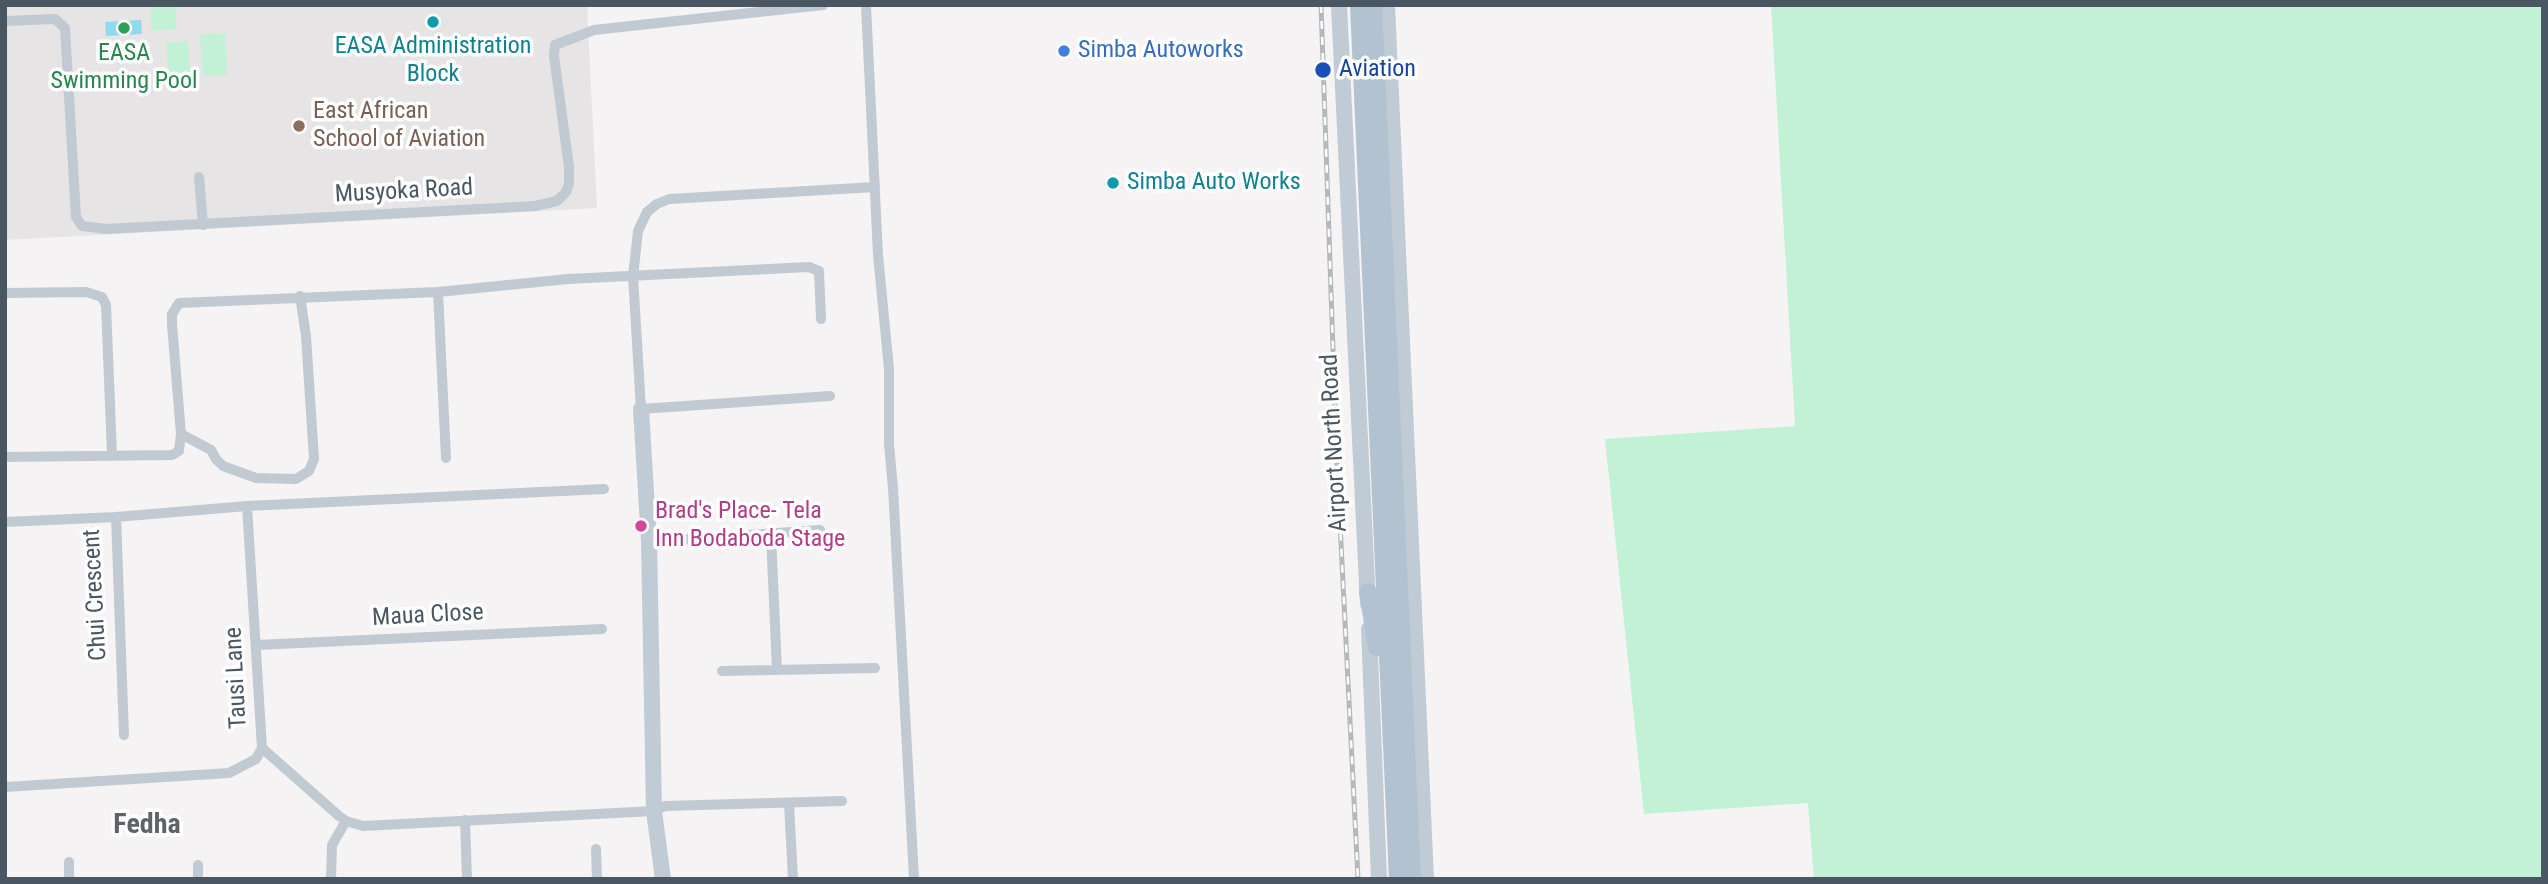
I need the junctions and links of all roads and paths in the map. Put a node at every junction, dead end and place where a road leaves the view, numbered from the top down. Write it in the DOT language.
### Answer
graph roads {
  1 [pos="823,5"];
  2 [pos="866,5"];
  3 [pos="1339,5"];
  4 [pos="1359,5"];
  5 [pos="1373,5"];
  6 [pos="1387,5"];
  7 [pos="5,21"];
  8 [pos="199,177"];
  9 [pos="875,187"];
  10 [pos="203,225"];
  11 [pos="633,276"];
  12 [pos="438,292"];
  13 [pos="5,293"];
  14 [pos="300,296"];
  15 [pos="821,319"];
  16 [pos="830,396"];
  17 [pos="641,409"];
  18 [pos="181,434"];
  19 [pos="113,455"];
  20 [pos="5,457"];
  21 [pos="446,458"];
  22 [pos="604,489"];
  23 [pos="247,506"];
  24 [pos="116,517"];
  25 [pos="5,522"];
  26 [pos="820,530"];
  27 [pos="771,535"];
  28 [pos="649,542"];
  29 [pos="1368,592"];
  30 [pos="601,629"];
  31 [pos="257,645"];
  32 [pos="875,668"];
  33 [pos="777,670"];
  34 [pos="722,671"];
  35 [pos="1391,733"];
  36 [pos="124,735"];
  37 [pos="262,748"];
  38 [pos="5,787"];
  39 [pos="842,801"];
  40 [pos="789,804"];
  41 [pos="654,811"];
  42 [pos="464,820"];
  43 [pos="346,821"];
  44 [pos="596,849"];
  45 [pos="69,862"];
  46 [pos="198,865"];
  47 [pos="69,879"];
  48 [pos="198,879"];
  49 [pos="331,879"];
  50 [pos="467,879"];
  51 [pos="597,879"];
  52 [pos="663,879"];
  53 [pos="793,879"];
  54 [pos="914,879"];
  55 [pos="1379,879"];
  56 [pos="1398,879"];
  57 [pos="1412,879"];
  58 [pos="1426,879"];
  1 -- 10 [label="street, Musyoka Road"];
  2 -- 9 [label="street"];
  3 -- 29 [label="main road, Airport North Road"];
  4 -- 35 [label="main road, Airport North Road"];
  5 -- 57 [label="main road"];
  6 -- 58 [label="main road"];
  7 -- 10 [label="street, Musyoka Road"];
  8 -- 10 [label="street"];
  9 -- 11 [label="street"];
  9 -- 54 [label="street"];
  11 -- 12 [label="street"];
  11 -- 15 [label="street"];
  11 -- 17 [label="street"];
  12 -- 14 [label="street"];
  12 -- 21 [label="street"];
  13 -- 19 [label="street"];
  14 -- 18 [label="street"];
  14 -- 18 [label="street"];
  16 -- 17 [label="street"];
  17 -- 28 [label="main road"];
  18 -- 19 [label="street"];
  19 -- 20 [label="street"];
  22 -- 23 [label="street"];
  23 -- 24 [label="street"];
  23 -- 31 [label="street, Tausi Lane"];
  24 -- 25 [label="street, Chui Crescent"];
  24 -- 36 [label="street, Chui Crescent"];
  26 -- 27 [label="street"];
  27 -- 28 [label="street"];
  27 -- 33 [label="street"];
  28 -- 41 [label="main road"];
  29 -- 35 [label="main road"];
  29 -- 55 [label="main road, Airport North Road"];
  30 -- 31 [label="street, Maua Close"];
  31 -- 37 [label="street, Tausi Lane"];
  32 -- 33 [label="street"];
  33 -- 34 [label="street"];
  35 -- 56 [label="main road, Airport North Road"];
  37 -- 38 [label="street, Tausi Lane"];
  37 -- 43 [label="street"];
  39 -- 40 [label="street"];
  40 -- 41 [label="street"];
  40 -- 53 [label="street"];
  41 -- 42 [label="street"];
  41 -- 52 [label="main road"];
  42 -- 43 [label="street"];
  42 -- 50 [label="street"];
  43 -- 49 [label="street"];
  44 -- 51 [label="street"];
  45 -- 47 [label="street"];
  46 -- 48 [label="street"];
}
